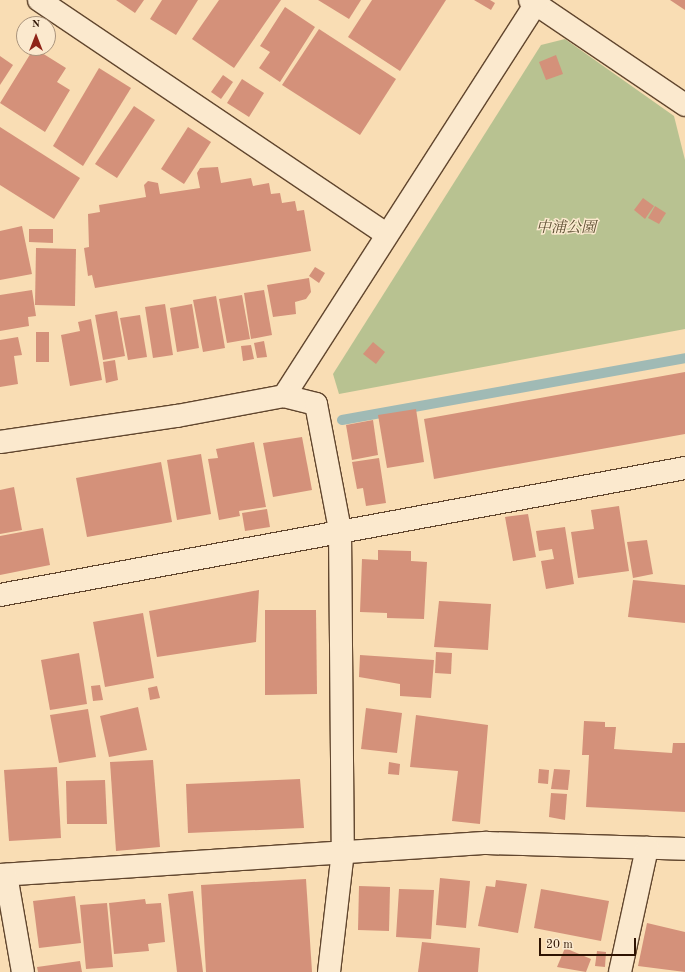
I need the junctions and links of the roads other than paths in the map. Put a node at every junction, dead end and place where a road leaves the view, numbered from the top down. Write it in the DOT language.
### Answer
graph roads {
  1 [pos="39,0"];
  2 [pos="534,1"];
  3 [pos="685,105"];
  4 [pos="386,234"];
  5 [pos="284,396"];
  6 [pos="0,442"];
  7 [pos="685,468"];
  8 [pos="340,530"];
  9 [pos="0,595"];
  10 [pos="648,848"];
  11 [pos="685,849"];
  12 [pos="343,851"];
  13 [pos="3,875"];
  14 [pos="23,972"];
  15 [pos="328,972"];
  16 [pos="620,972"];
  1 -- 4 [label="street"];
  2 -- 3 [label="street"];
  2 -- 4 [label="street"];
  4 -- 5 [label="street"];
  5 -- 6 [label="street"];
  5 -- 8 [label="street"];
  7 -- 8 [label="street"];
  8 -- 9 [label="street"];
  8 -- 12 [label="street"];
  10 -- 11 [label="street"];
  10 -- 12 [label="street"];
  10 -- 16 [label="street"];
  12 -- 13 [label="street"];
  12 -- 15 [label="street"];
  13 -- 14 [label="street"];
}
